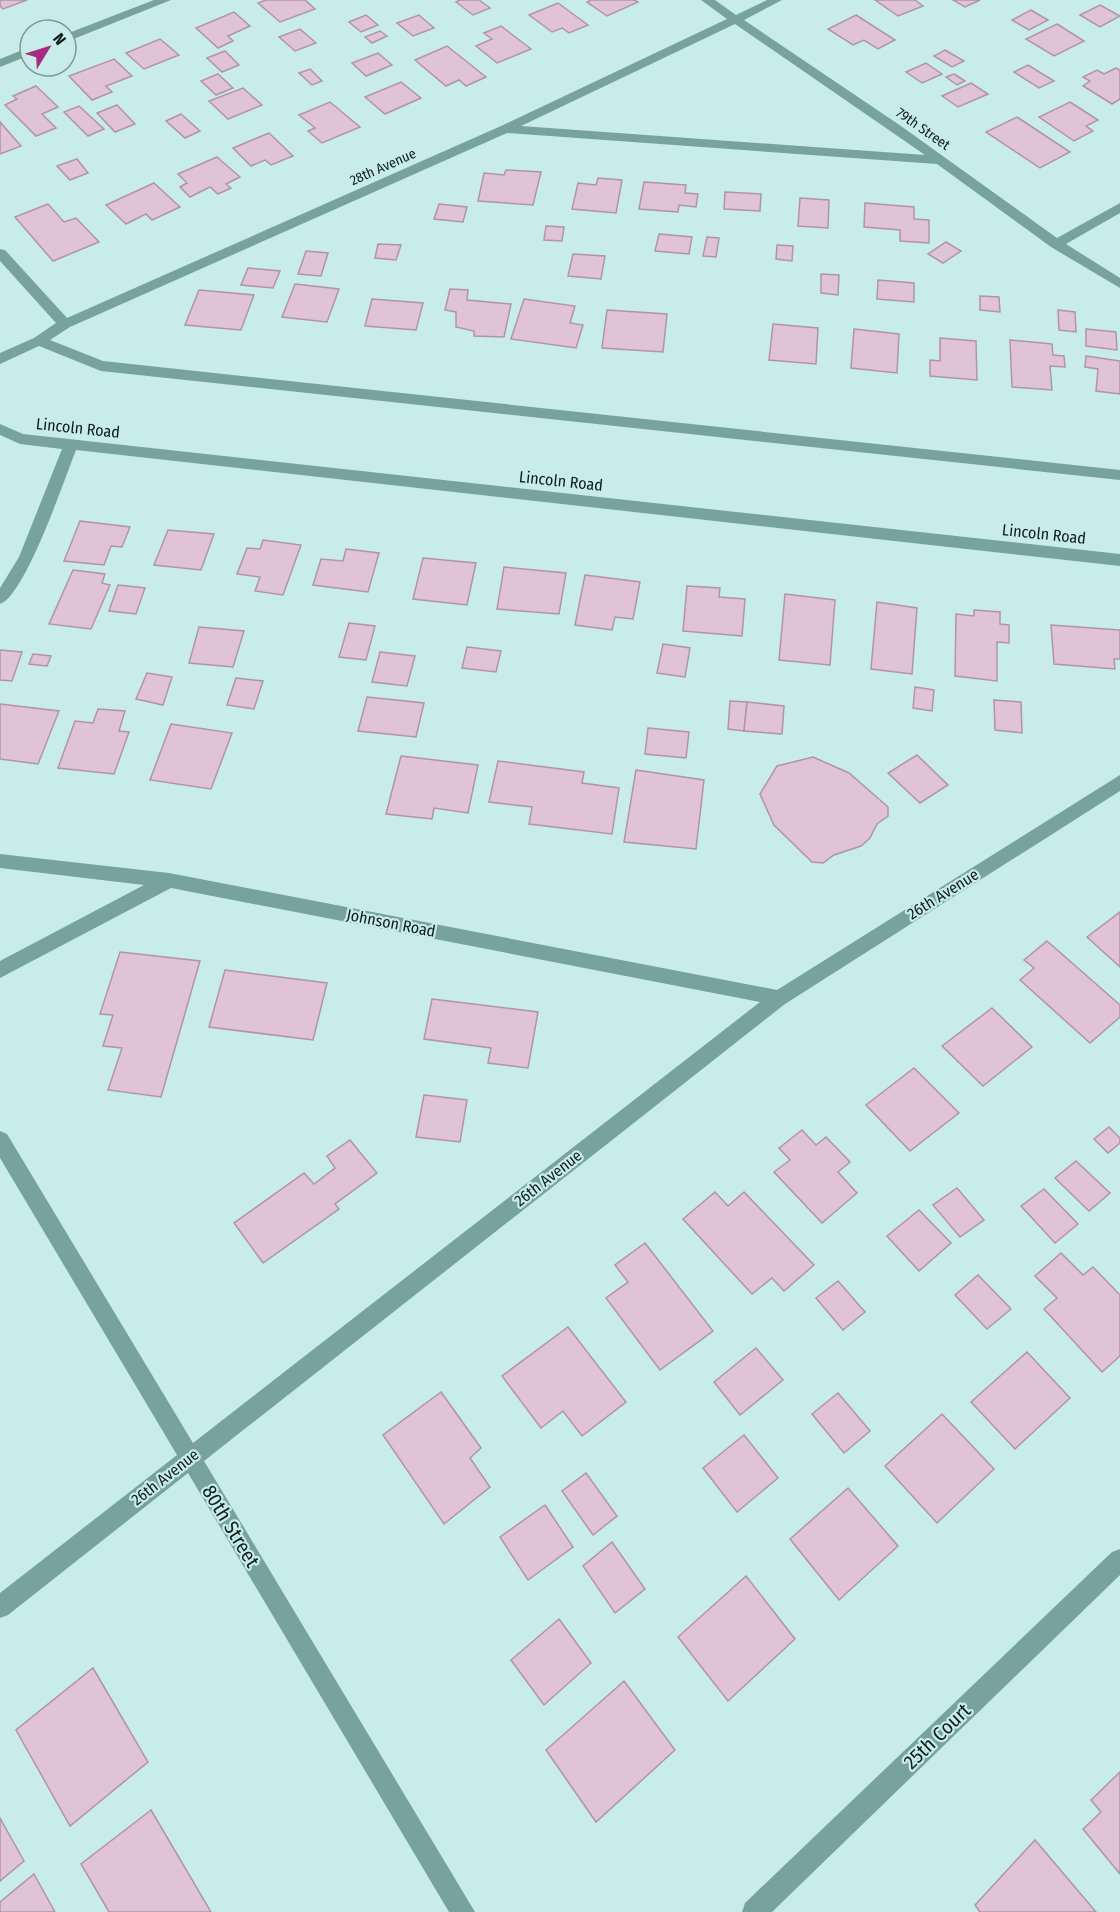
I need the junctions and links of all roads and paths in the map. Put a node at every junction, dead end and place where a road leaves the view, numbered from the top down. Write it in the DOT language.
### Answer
graph roads {
  1 [pos="165,0"];
  2 [pos="707,0"];
  3 [pos="776,0"];
  4 [pos="735,18"];
  5 [pos="78,33"];
  6 [pos="18,56"];
  7 [pos="0,63"];
  8 [pos="505,129"];
  9 [pos="940,160"];
  10 [pos="1120,207"];
  11 [pos="1056,244"];
  12 [pos="0,253"];
  13 [pos="1120,285"];
  14 [pos="65,324"];
  15 [pos="39,341"];
  16 [pos="0,359"];
  17 [pos="0,429"];
  18 [pos="70,445"];
  19 [pos="1120,475"];
  20 [pos="1120,560"];
  21 [pos="0,598"];
  22 [pos="1120,782"];
  23 [pos="0,861"];
  24 [pos="169,880"];
  25 [pos="0,970"];
  26 [pos="779,998"];
  27 [pos="0,1140"];
  28 [pos="190,1457"];
  29 [pos="1120,1560"];
  30 [pos="0,1607"];
  31 [pos="463,1912"];
  32 [pos="754,1912"];
  1 -- 5 [label="street"];
  2 -- 4 [label="street, 79th Street"];
  3 -- 4 [label="street, 28th Avenue"];
  4 -- 8 [label="street, 28th Avenue"];
  4 -- 9 [label="street, 79th Street"];
  6 -- 7 [label="street"];
  8 -- 9 [label="street"];
  8 -- 14 [label="street, 28th Avenue"];
  9 -- 11 [label="street, 79th Street"];
  10 -- 11 [label="street"];
  11 -- 13 [label="street, 79th Street"];
  12 -- 14 [label="street"];
  14 -- 15 [label="street, 28th Avenue"];
  15 -- 16 [label="street, 28th Avenue"];
  15 -- 19 [label="street"];
  17 -- 18 [label="street, Lincoln Road"];
  18 -- 20 [label="street, Lincoln Road"];
  18 -- 21 [label="street"];
  22 -- 26 [label="street, 26th Avenue"];
  23 -- 24 [label="street, Johnson Road"];
  24 -- 25 [label="street"];
  24 -- 26 [label="street, Johnson Road"];
  26 -- 28 [label="street, 26th Avenue"];
  27 -- 28 [label="street, 80th Street"];
  28 -- 30 [label="street, 26th Avenue"];
  28 -- 31 [label="street, 80th Street"];
  29 -- 32 [label="street, 25th Court"];
}
